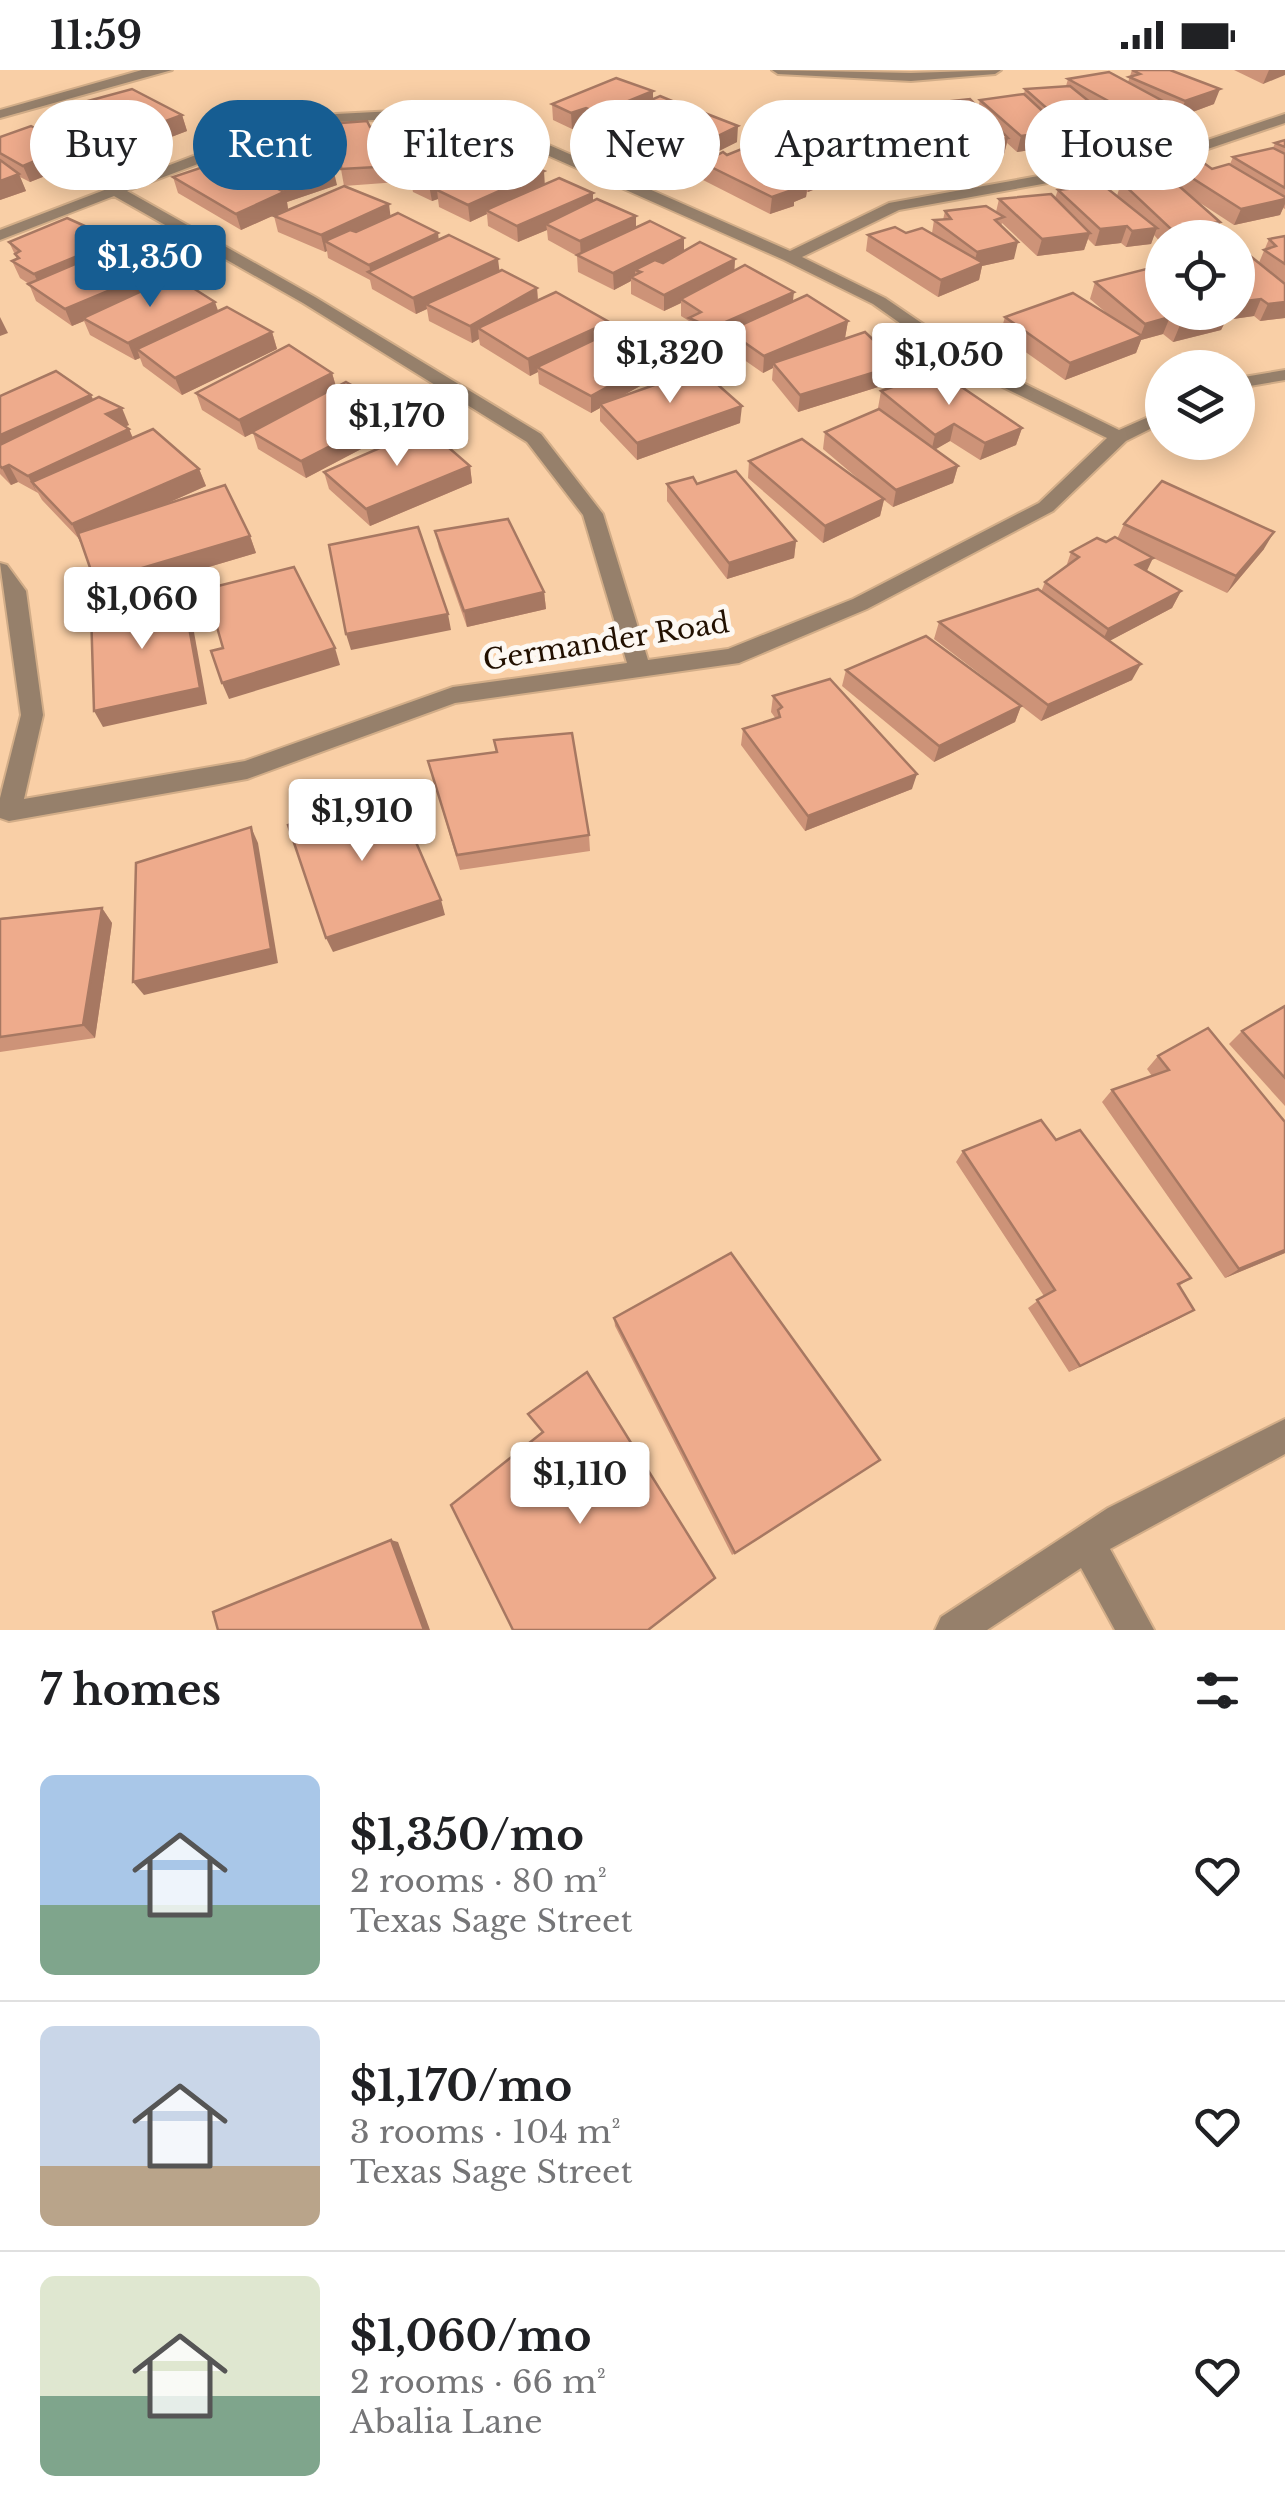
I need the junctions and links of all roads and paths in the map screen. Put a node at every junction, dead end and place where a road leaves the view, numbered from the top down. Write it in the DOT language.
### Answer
graph roads {
  1 [pos="100,70"];
  2 [pos="166,70"];
  3 [pos="778,70"];
  4 [pos="995,70"];
  5 [pos="0,101"];
  6 [pos="0,114"];
  7 [pos="1285,118"];
  8 [pos="116,192"];
  9 [pos="0,236"];
  10 [pos="790,257"];
  11 [pos="1285,374"];
  12 [pos="1255,380"];
  13 [pos="1145,424"];
  14 [pos="1119,437"];
  15 [pos="0,570"];
  16 [pos="639,667"];
  17 [pos="1285,1436"];
  18 [pos="1087,1542"];
  19 [pos="954,1630"];
  20 [pos="1135,1630"];
  1 -- 5 [label="street"];
  2 -- 6 [label="street"];
  3 -- 4 [label="street"];
  7 -- 10 [label="street"];
  8 -- 9 [label="street"];
  8 -- 10 [label="street"];
  8 -- 16 [label="street"];
  10 -- 14 [label="street"];
  11 -- 12 [label="street"];
  13 -- 14 [label="street, Germander Road"];
  14 -- 16 [label="street, Germander Road"];
  15 -- 16 [label="street, Germander Road"];
  17 -- 18 [label="street"];
  18 -- 19 [label="street"];
  18 -- 20 [label="street"];
}
